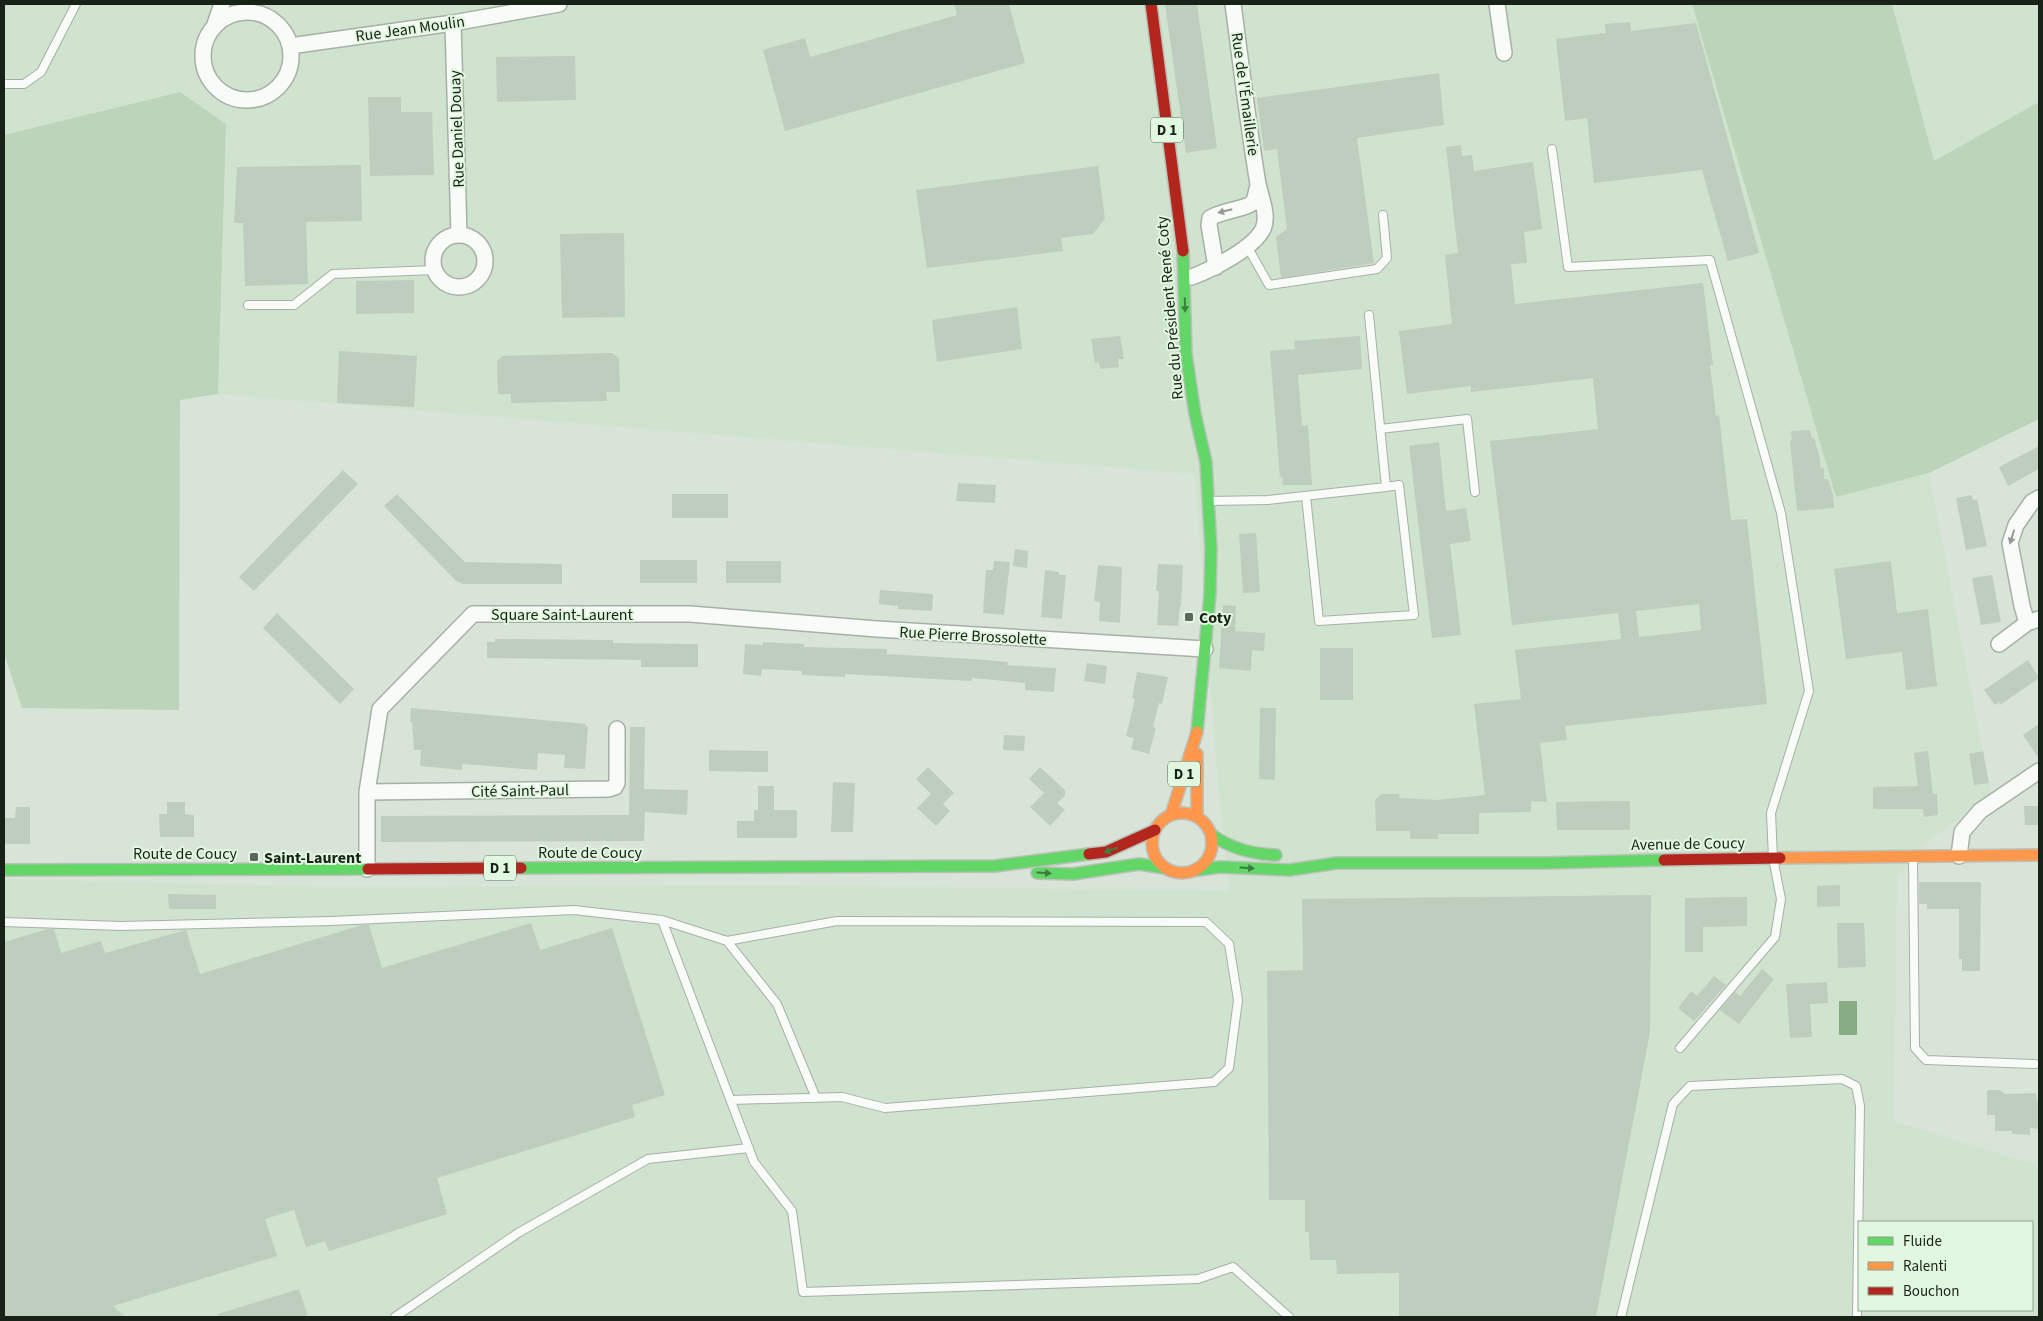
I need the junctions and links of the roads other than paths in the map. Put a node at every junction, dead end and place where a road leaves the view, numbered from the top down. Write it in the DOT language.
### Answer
graph roads {
  1 [pos="76,4"];
  2 [pos="222,4"];
  3 [pos="559,4"];
  4 [pos="1151,4"];
  5 [pos="1233,4"];
  6 [pos="1497,4"];
  7 [pos="239,8"];
  8 [pos="453,22"];
  9 [pos="214,26"];
  10 [pos="290,46"];
  11 [pos="1504,54"];
  12 [pos="4,84"];
  13 [pos="1552,149"];
  14 [pos="1258,184"];
  15 [pos="1383,215"];
  16 [pos="459,235"];
  17 [pos="1247,246"];
  18 [pos="1184,256"];
  19 [pos="1216,267"];
  20 [pos="434,270"];
  21 [pos="1192,277"];
  22 [pos="248,305"];
  23 [pos="1369,315"];
  24 [pos="1197,316"];
  25 [pos="1206,404"];
  26 [pos="1380,429"];
  27 [pos="1206,462"];
  28 [pos="1386,486"];
  29 [pos="1475,492"];
  30 [pos="1306,496"];
  31 [pos="2039,498"];
  32 [pos="1209,501"];
  33 [pos="741,618"];
  34 [pos="2033,621"];
  35 [pos="1999,644"];
  36 [pos="1205,649"];
  37 [pos="617,729"];
  38 [pos="1197,732"];
  39 [pos="2039,771"];
  40 [pos="367,792"];
  41 [pos="1171,815"];
  42 [pos="1197,816"];
  43 [pos="1155,830"];
  44 [pos="1212,835"];
  45 [pos="2039,855"];
  46 [pos="1913,856"];
  47 [pos="1959,856"];
  48 [pos="1773,858"];
  49 [pos="1337,863"];
  50 [pos="996,866"];
  51 [pos="1164,868"];
  52 [pos="367,869"];
  53 [pos="4,870"];
  54 [pos="1198,870"];
  55 [pos="662,920"];
  56 [pos="4,922"];
  57 [pos="727,941"];
  58 [pos="1680,1048"];
  59 [pos="2035,1064"];
  60 [pos="816,1098"];
  61 [pos="731,1100"];
  62 [pos="749,1148"];
  63 [pos="1858,1221"];
  64 [pos="1858,1247"];
  65 [pos="395,1317"];
  66 [pos="1289,1317"];
  67 [pos="1621,1317"];
  68 [pos="1857,1317"];
  1 -- 12 [label="lane"];
  2 -- 9 [label="street"];
  3 -- 8 [label="street, Rue Jean Moulin"];
  4 -- 18 [label="main road, Rue du Président René Coty / D 1"];
  5 -- 14 [label="street, Rue de l'Émaillerie"];
  6 -- 11 [label="street"];
  7 -- 9 [label="street"];
  7 -- 10 [label="street"];
  8 -- 10 [label="street, Rue Jean Moulin"];
  8 -- 16 [label="street, Rue Daniel Douay"];
  9 -- 10 [label="street"];
  13 -- 48 [label="lane"];
  14 -- 17 [label="street, Rue de l'Émaillerie"];
  14 -- 19 [label="street, one-way"];
  15 -- 17 [label="lane"];
  16 -- 20 [label="street"];
  16 -- 20 [label="street"];
  17 -- 19 [label="street, Rue de l'Émaillerie"];
  18 -- 21 [label="main road, D 1"];
  18 -- 27 [label="main road, Rue du Président René Coty / D 1, one-way"];
  19 -- 21 [label="street, Rue de l'Émaillerie"];
  20 -- 22 [label="lane"];
  21 -- 24 [label="main road, D 1"];
  23 -- 26 [label="lane"];
  25 -- 27 [label="main road, D 1"];
  26 -- 28 [label="lane"];
  26 -- 29 [label="lane"];
  27 -- 32 [label="main road, Rue du Président René Coty / D 1"];
  28 -- 30 [label="lane"];
  28 -- 30 [label="lane"];
  30 -- 32 [label="lane"];
  31 -- 34 [label="street, one-way"];
  32 -- 36 [label="main road, Rue du Président René Coty / D 1"];
  33 -- 36 [label="street, Rue Pierre Brossolette"];
  33 -- 40 [label="street, Square Saint-Laurent"];
  34 -- 35 [label="street"];
  36 -- 38 [label="main road, Rue du Président René Coty / D 1"];
  37 -- 40 [label="street, Cité Saint-Paul"];
  38 -- 41 [label="main road, Rue du Président René Coty / D 1"];
  38 -- 42 [label="main road, D 1"];
  39 -- 47 [label="street"];
  40 -- 52 [label="street, Square Saint-Laurent"];
  41 -- 42 [label="main road"];
  41 -- 43 [label="main road"];
  42 -- 44 [label="main road"];
  43 -- 50 [label="main road, Route de Coucy, one-way"];
  43 -- 51 [label="main road"];
  44 -- 49 [label="main road, Avenue de Coucy"];
  44 -- 54 [label="main road"];
  45 -- 47 [label="main road, Avenue de Coucy"];
  46 -- 47 [label="main road, Avenue de Coucy"];
  46 -- 48 [label="main road, Avenue de Coucy"];
  46 -- 59 [label="lane"];
  48 -- 49 [label="main road, Avenue de Coucy"];
  48 -- 58 [label="lane"];
  54 -- 49 [label="main road, Avenue de Coucy, one-way"];
  50 -- 51 [label="main road, Route de Coucy, one-way"];
  50 -- 52 [label="main road, Route de Coucy / D 1"];
  51 -- 54 [label="main road"];
  52 -- 53 [label="main road, Route de Coucy / D 1"];
  55 -- 56 [label="lane"];
  55 -- 57 [label="lane"];
  55 -- 61 [label="lane"];
  57 -- 60 [label="lane"];
  57 -- 60 [label="lane"];
  60 -- 61 [label="lane"];
  61 -- 62 [label="lane"];
  62 -- 65 [label="lane"];
  62 -- 66 [label="lane"];
  63 -- 67 [label="lane"];
  64 -- 68 [label="lane"];
}
